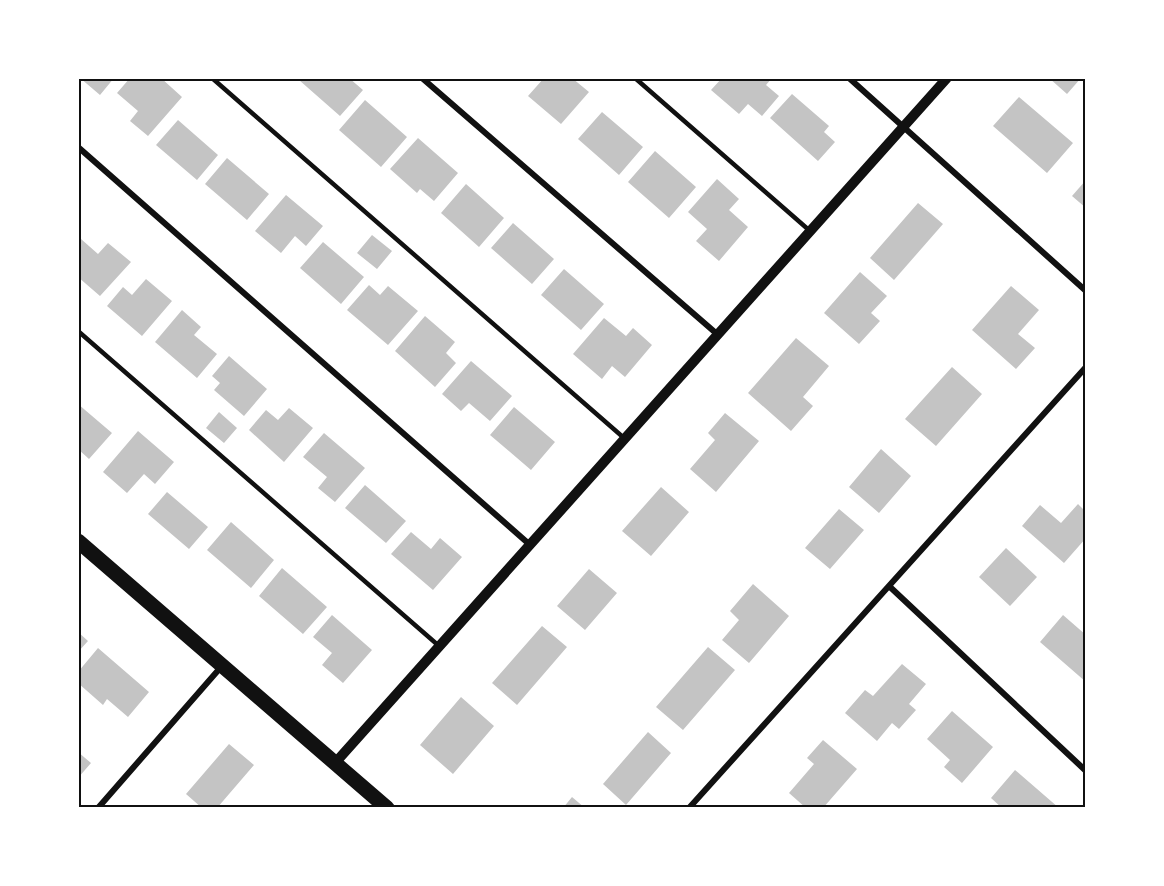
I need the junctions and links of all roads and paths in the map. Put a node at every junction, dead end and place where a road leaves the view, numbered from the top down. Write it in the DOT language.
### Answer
graph roads {
  1 [pos="212,78"];
  2 [pos="422,78"];
  3 [pos="635,78"];
  4 [pos="849,78"];
  5 [pos="947,78"];
  6 [pos="904,126"];
  7 [pos="78,147"];
  8 [pos="810,231"];
  9 [pos="1086,291"];
  10 [pos="78,331"];
  11 [pos="717,334"];
  12 [pos="1086,367"];
  13 [pos="624,438"];
  14 [pos="78,541"];
  15 [pos="529,543"];
  16 [pos="889,586"];
  17 [pos="440,646"];
  18 [pos="221,667"];
  19 [pos="335,763"];
  20 [pos="1086,771"];
  21 [pos="98,808"];
  22 [pos="387,808"];
  23 [pos="689,808"];
  1 -- 13 [label="lane"];
  2 -- 11 [label="street"];
  3 -- 8 [label="lane"];
  4 -- 6 [label="street"];
  5 -- 6 [label="street"];
  6 -- 8 [label="street"];
  6 -- 9 [label="street"];
  7 -- 15 [label="street"];
  8 -- 11 [label="street"];
  10 -- 17 [label="lane"];
  11 -- 13 [label="street"];
  12 -- 16 [label="street"];
  13 -- 15 [label="street"];
  14 -- 18 [label="main road"];
  15 -- 17 [label="street"];
  16 -- 20 [label="street"];
  16 -- 23 [label="street"];
  17 -- 19 [label="street"];
  18 -- 19 [label="main road"];
  18 -- 21 [label="street"];
  19 -- 22 [label="main road"];
}
